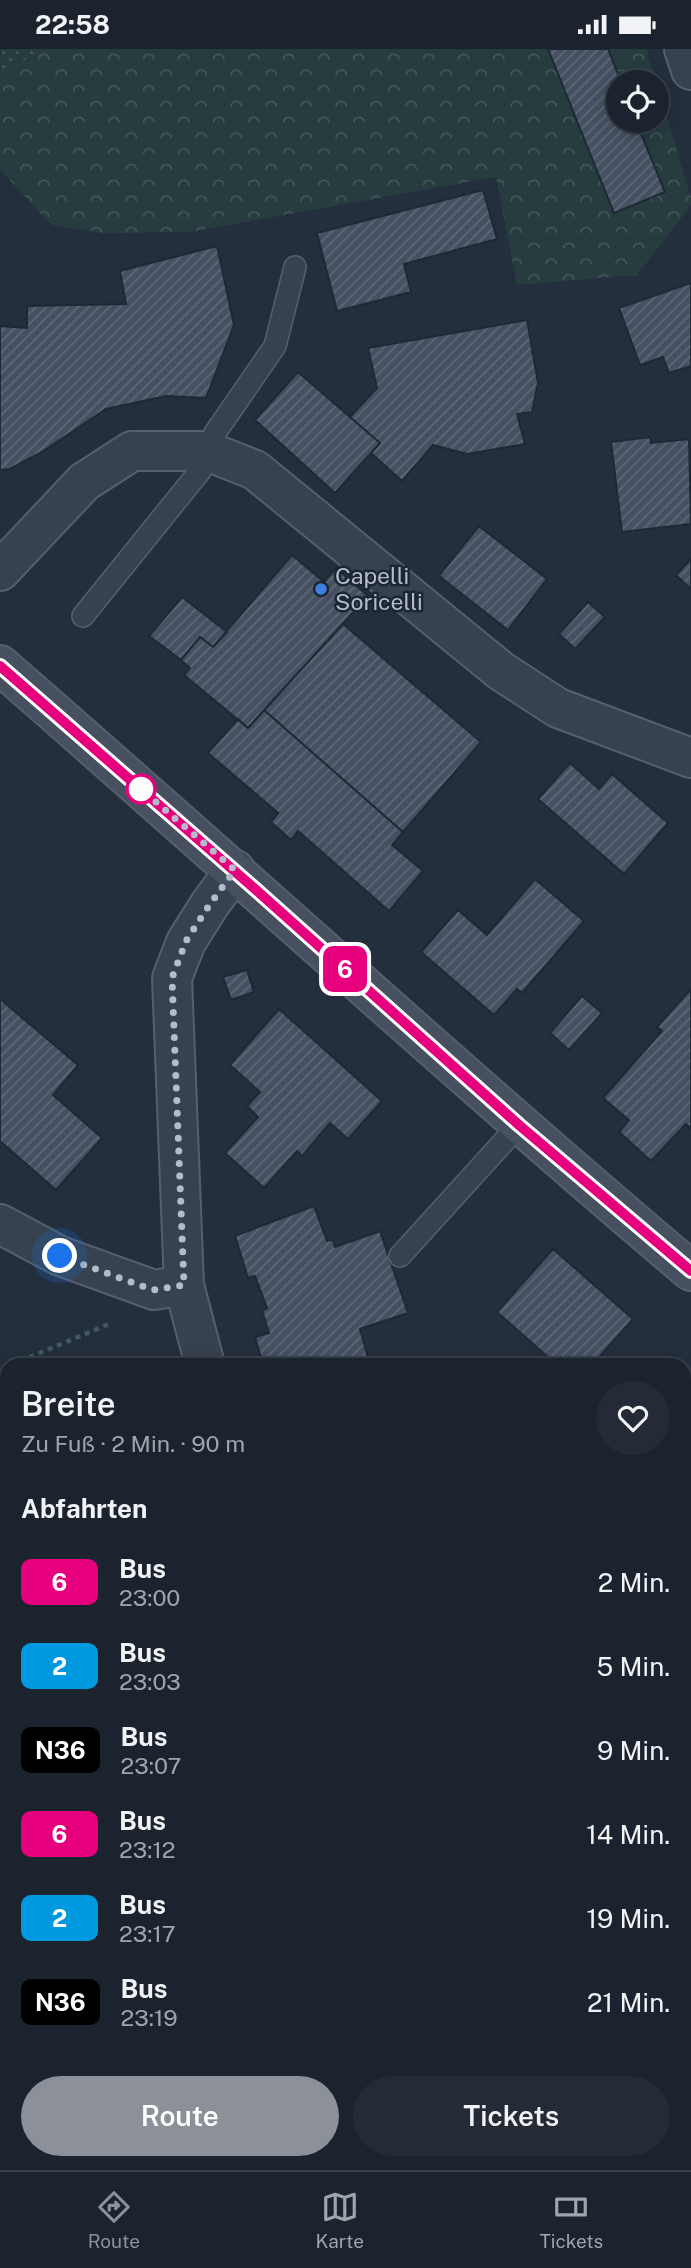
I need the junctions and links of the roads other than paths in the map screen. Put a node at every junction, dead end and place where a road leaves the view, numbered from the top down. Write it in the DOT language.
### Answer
graph roads {
  1 [pos="684,49"];
  2 [pos="691,70"];
  3 [pos="295,267"];
  4 [pos="207,451"];
  5 [pos="0,571"];
  6 [pos="83,616"];
  7 [pos="0,666"];
  8 [pos="691,758"];
  9 [pos="235,870"];
  10 [pos="519,1125"];
  11 [pos="0,1224"];
  12 [pos="400,1256"];
  13 [pos="691,1271"];
  14 [pos="169,1288"];
  15 [pos="202,1358"];
  1 -- 2 [label="street"];
  3 -- 4 [label="lane"];
  4 -- 5 [label="street"];
  4 -- 6 [label="lane"];
  4 -- 8 [label="street"];
  7 -- 9 [label="main road"];
  9 -- 10 [label="main road"];
  9 -- 14 [label="street"];
  10 -- 12 [label="lane"];
  10 -- 13 [label="main road"];
  11 -- 14 [label="street"];
  14 -- 15 [label="street"];
}
